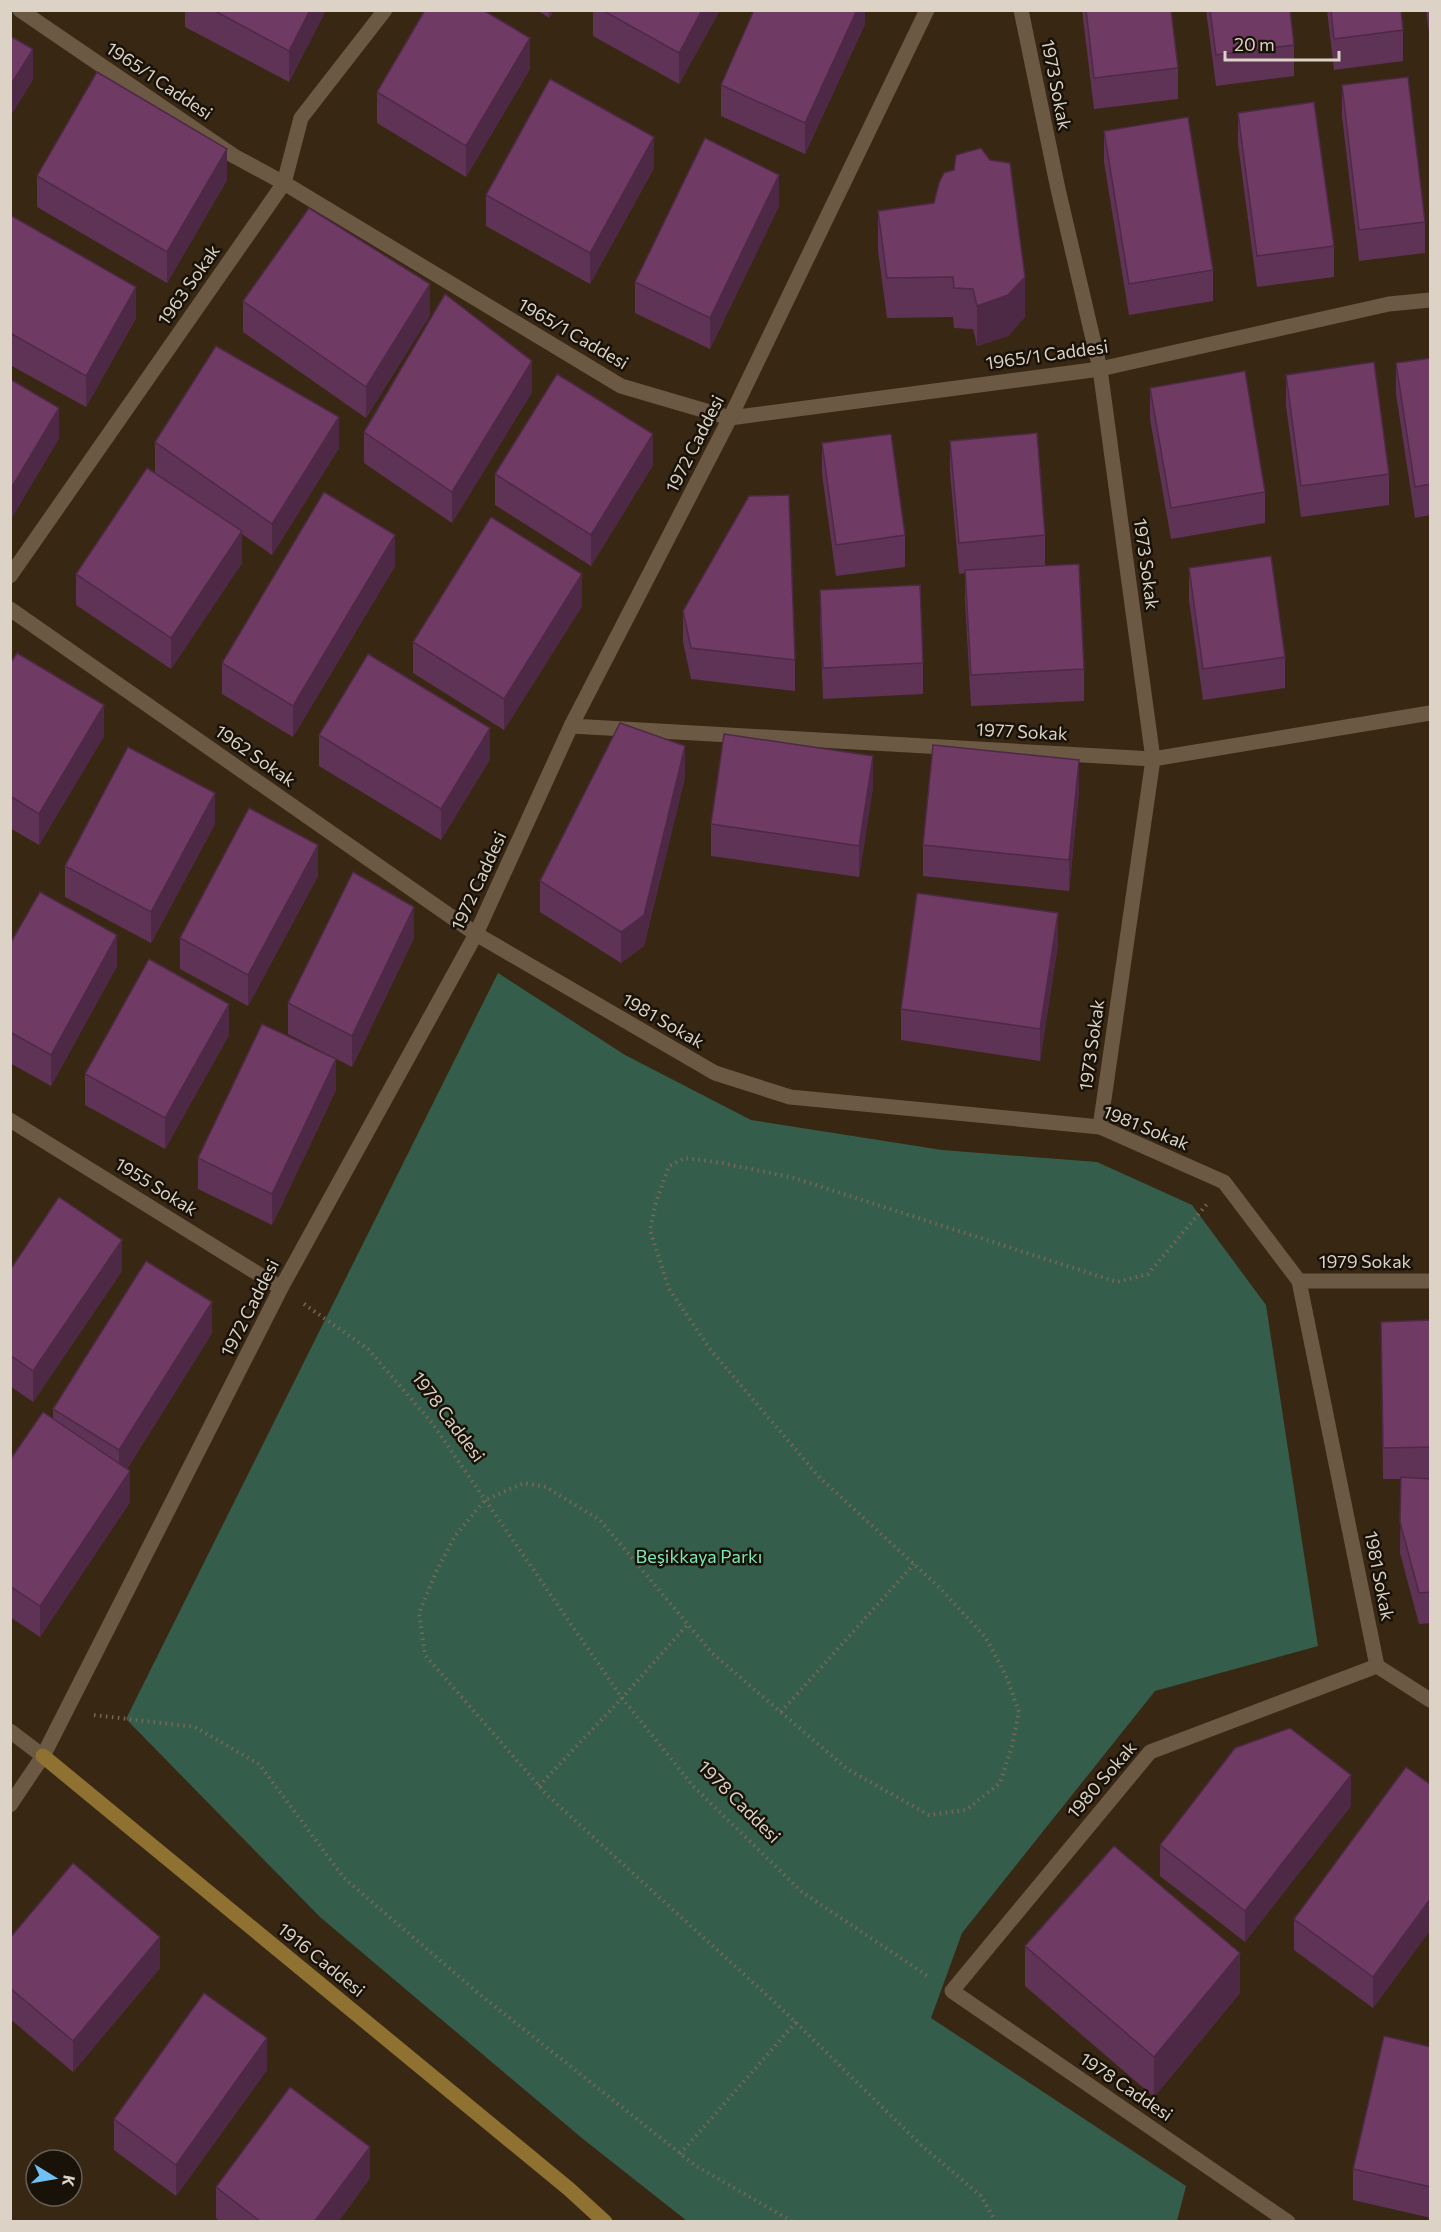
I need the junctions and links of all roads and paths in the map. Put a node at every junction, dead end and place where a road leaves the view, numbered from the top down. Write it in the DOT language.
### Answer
graph roads {
  1 [pos="20,10"];
  2 [pos="385,10"];
  3 [pos="927,10"];
  4 [pos="1021,10"];
  5 [pos="284,183"];
  6 [pos="1431,300"];
  7 [pos="1100,369"];
  8 [pos="730,418"];
  9 [pos="10,576"];
  10 [pos="10,609"];
  11 [pos="1431,713"];
  12 [pos="571,726"];
  13 [pos="1153,759"];
  14 [pos="476,934"];
  15 [pos="10,1120"];
  16 [pos="1100,1127"];
  17 [pos="1224,1182"];
  18 [pos="1299,1281"];
  19 [pos="1431,1281"];
  20 [pos="281,1288"];
  21 [pos="485,1500"];
  22 [pos="914,1564"];
  23 [pos="688,1624"];
  24 [pos="1377,1666"];
  25 [pos="622,1698"];
  26 [pos="1431,1700"];
  27 [pos="66,1711"];
  28 [pos="781,1712"];
  29 [pos="10,1731"];
  30 [pos="43,1756"];
  31 [pos="539,1786"];
  32 [pos="10,1805"];
  33 [pos="952,1992"];
  34 [pos="796,2022"];
  35 [pos="680,2154"];
  36 [pos="605,2222"];
  37 [pos="793,2222"];
  38 [pos="996,2222"];
  39 [pos="1288,2222"];
  1 -- 5 [label="street, 1965/1 Caddesi"];
  2 -- 5 [label="street, 1963 Sokak"];
  3 -- 8 [label="street, 1972 Caddesi"];
  4 -- 7 [label="street, 1973 Sokak"];
  5 -- 8 [label="street, 1965/1 Caddesi"];
  5 -- 9 [label="street, 1963 Sokak"];
  6 -- 7 [label="street, 1965/1 Caddesi"];
  7 -- 8 [label="street, 1965/1 Caddesi"];
  7 -- 13 [label="street, 1973 Sokak"];
  8 -- 12 [label="street, 1972 Caddesi"];
  10 -- 14 [label="street, 1962 Sokak"];
  11 -- 13 [label="street, 1977 Sokak"];
  12 -- 13 [label="street, 1977 Sokak"];
  12 -- 14 [label="street, 1972 Caddesi"];
  13 -- 16 [label="street, 1973 Sokak"];
  14 -- 16 [label="street, 1981 Sokak"];
  14 -- 20 [label="street, 1972 Caddesi"];
  15 -- 20 [label="street, 1955 Sokak"];
  16 -- 17 [label="street, 1981 Sokak"];
  17 -- 18 [label="street, 1981 Sokak"];
  17 -- 22 [label="path"];
  18 -- 19 [label="street, 1979 Sokak"];
  18 -- 24 [label="street, 1981 Sokak"];
  20 -- 21 [label="path, 1978 Caddesi"];
  20 -- 27 [label="street, 1972 Caddesi"];
  21 -- 23 [label="path"];
  21 -- 25 [label="path, 1978 Caddesi"];
  21 -- 31 [label="path"];
  22 -- 28 [label="path"];
  22 -- 28 [label="path"];
  23 -- 25 [label="path"];
  23 -- 28 [label="path"];
  24 -- 26 [label="street"];
  24 -- 33 [label="street, 1980 Sokak"];
  25 -- 31 [label="path"];
  25 -- 33 [label="path, 1978 Caddesi"];
  27 -- 30 [label="street, 1972 Caddesi"];
  27 -- 35 [label="path"];
  29 -- 30 [label="street, 1916 Caddesi"];
  30 -- 32 [label="street, 1972 Caddesi"];
  30 -- 36 [label="street, 1916 Caddesi"];
  31 -- 34 [label="path"];
  33 -- 39 [label="street, 1978 Caddesi"];
  34 -- 35 [label="path"];
  34 -- 38 [label="path"];
  35 -- 37 [label="path"];
}
